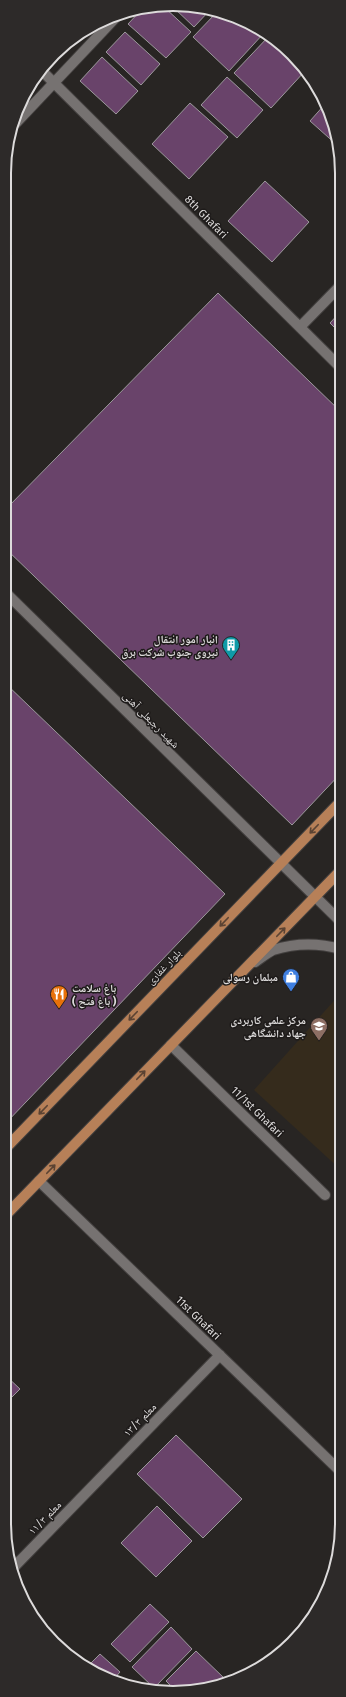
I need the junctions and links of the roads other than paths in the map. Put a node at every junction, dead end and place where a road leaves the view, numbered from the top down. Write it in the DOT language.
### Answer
graph roads {
  1 [pos="110,24"];
  2 [pos="45,73"];
  3 [pos="54,82"];
  4 [pos="21,117"];
  5 [pos="335,291"];
  6 [pos="300,327"];
  7 [pos="335,361"];
  8 [pos="11,598"];
  9 [pos="335,807"];
  10 [pos="280,863"];
  11 [pos="335,876"];
  12 [pos="315,897"];
  13 [pos="335,916"];
  14 [pos="335,947"];
  15 [pos="245,969"];
  16 [pos="171,1045"];
  17 [pos="11,1144"];
  18 [pos="39,1181"];
  19 [pos="325,1196"];
  20 [pos="11,1210"];
  21 [pos="220,1355"];
  22 [pos="335,1466"];
  23 [pos="77,1502"];
  24 [pos="17,1564"];
  1 -- 3 [label="street"];
  2 -- 3 [label="street, 8th Ghafari"];
  3 -- 4 [label="street"];
  3 -- 6 [label="street, 8th Ghafari"];
  5 -- 6 [label="street"];
  6 -- 7 [label="street, 8th Ghafari"];
  8 -- 10 [label="street, شهید رجبعلی آهنی"];
  9 -- 10 [label="main road, بلوار غفاری, one-way"];
  10 -- 12 [label="street, شهید رجبعلی آهنی"];
  10 -- 17 [label="main road, بلوار غفاری, one-way"];
  11 -- 12 [label="main road"];
  12 -- 13 [label="street, شهید رجبعلی آهنی"];
  15 -- 12 [label="main road, one-way"];
  14 -- 15 [label="street"];
  15 -- 16 [label="main road"];
  18 -- 16 [label="main road, one-way"];
  16 -- 19 [label="street, 11/1st Ghafari"];
  18 -- 20 [label="main road"];
  18 -- 21 [label="street, 11st Ghafari"];
  21 -- 22 [label="street, 11st Ghafari"];
  21 -- 23 [label="street, معلم ۱۳/۳"];
  23 -- 24 [label="street, معلم ۱۱/۳"];
}
